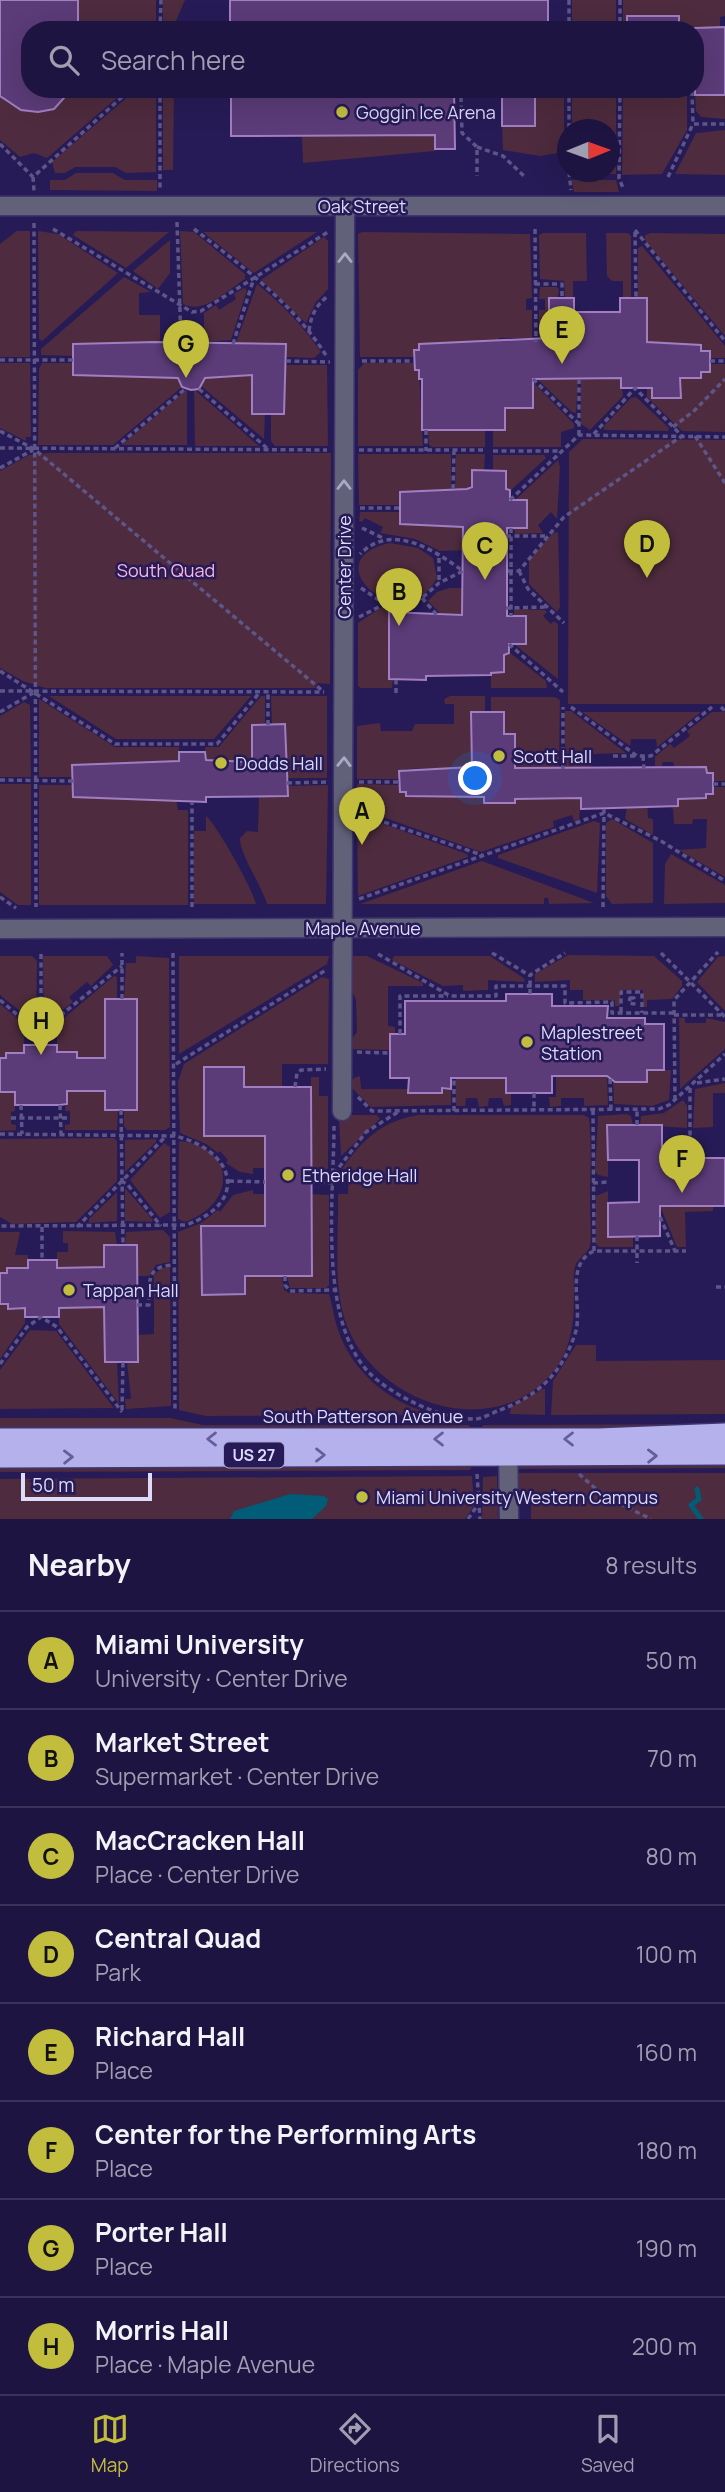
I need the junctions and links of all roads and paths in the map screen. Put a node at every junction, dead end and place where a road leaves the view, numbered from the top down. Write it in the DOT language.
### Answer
graph roads {
  1 [pos="161,0"];
  2 [pos="569,0"];
  3 [pos="620,0"];
  4 [pos="160,21"];
  5 [pos="569,21"];
  6 [pos="620,21"];
  7 [pos="121,98"];
  8 [pos="161,98"];
  9 [pos="461,98"];
  10 [pos="569,98"];
  11 [pos="620,98"];
  12 [pos="692,98"];
  13 [pos="569,119"];
  14 [pos="693,124"];
  15 [pos="725,124"];
  16 [pos="0,144"];
  17 [pos="477,147"];
  18 [pos="477,176"];
  19 [pos="525,177"];
  20 [pos="668,177"];
  21 [pos="0,206"];
  22 [pos="34,206"];
  23 [pos="169,206"];
  24 [pos="345,206"];
  25 [pos="628,206"];
  26 [pos="725,206"];
  27 [pos="53,229"];
  28 [pos="194,229"];
  29 [pos="535,229"];
  30 [pos="331,230"];
  31 [pos="254,278"];
  32 [pos="535,284"];
  33 [pos="330,294"];
  34 [pos="562,298"];
  35 [pos="636,298"];
  36 [pos="180,307"];
  37 [pos="309,331"];
  38 [pos="725,341"];
  39 [pos="181,342"];
  40 [pos="536,342"];
  41 [pos="233,344"];
  42 [pos="0,360"];
  43 [pos="34,360"];
  44 [pos="73,360"];
  45 [pos="286,361"];
  46 [pos="337,361"];
  47 [pos="414,361"];
  48 [pos="710,361"];
  49 [pos="725,361"];
  50 [pos="533,379"];
  51 [pos="579,379"];
  52 [pos="725,379"];
  53 [pos="185,389"];
  54 [pos="198,389"];
  55 [pos="578,423"];
  56 [pos="673,427"];
  57 [pos="426,430"];
  58 [pos="0,431"];
  59 [pos="579,435"];
  60 [pos="593,435"];
  61 [pos="682,436"];
  62 [pos="695,436"];
  63 [pos="725,436"];
  64 [pos="0,449"];
  65 [pos="34,449"];
  66 [pos="113,449"];
  67 [pos="269,450"];
  68 [pos="344,450"];
  69 [pos="485,450"];
  70 [pos="426,451"];
  71 [pos="454,451"];
  72 [pos="493,451"];
  73 [pos="564,451"];
  74 [pos="0,468"];
  75 [pos="725,483"];
  76 [pos="453,489"];
  77 [pos="510,500"];
  78 [pos="344,505"];
  79 [pos="400,508"];
  80 [pos="354,524"];
  81 [pos="511,528"];
  82 [pos="508,536"];
  83 [pos="547,536"];
  84 [pos="385,539"];
  85 [pos="439,557"];
  86 [pos="355,561"];
  87 [pos="509,571"];
  88 [pos="519,571"];
  89 [pos="354,582"];
  90 [pos="439,583"];
  91 [pos="422,598"];
  92 [pos="385,604"];
  93 [pos="397,604"];
  94 [pos="547,607"];
  95 [pos="508,608"];
  96 [pos="397,612"];
  97 [pos="437,615"];
  98 [pos="511,616"];
  99 [pos="354,618"];
  100 [pos="564,623"];
  101 [pos="509,644"];
  102 [pos="0,671"];
  103 [pos="396,680"];
  104 [pos="0,691"];
  105 [pos="35,692"];
  106 [pos="260,692"];
  107 [pos="268,692"];
  108 [pos="324,692"];
  109 [pos="396,692"];
  110 [pos="563,692"];
  111 [pos="344,694"];
  112 [pos="563,707"];
  113 [pos="571,707"];
  114 [pos="712,707"];
  115 [pos="721,707"];
  116 [pos="725,711"];
  117 [pos="0,712"];
  118 [pos="268,724"];
  119 [pos="190,744"];
  120 [pos="191,752"];
  121 [pos="613,756"];
  122 [pos="637,756"];
  123 [pos="643,756"];
  124 [pos="563,769"];
  125 [pos="644,770"];
  126 [pos="0,780"];
  127 [pos="36,780"];
  128 [pos="73,781"];
  129 [pos="329,782"];
  130 [pos="355,782"];
  131 [pos="399,782"];
  132 [pos="287,783"];
  133 [pos="713,784"];
  134 [pos="725,784"];
  135 [pos="192,802"];
  136 [pos="604,811"];
  137 [pos="354,812"];
  138 [pos="484,856"];
  139 [pos="725,881"];
  140 [pos="0,897"];
  141 [pos="354,901"];
  142 [pos="192,906"];
  143 [pos="603,906"];
  144 [pos="36,907"];
  145 [pos="16,908"];
  146 [pos="725,927"];
  147 [pos="342,928"];
  148 [pos="0,929"];
  149 [pos="718,952"];
  150 [pos="122,953"];
  151 [pos="173,953"];
  152 [pos="492,953"];
  153 [pos="565,953"];
  154 [pos="661,953"];
  155 [pos="41,954"];
  156 [pos="378,954"];
  157 [pos="122,966"];
  158 [pos="342,969"];
  159 [pos="530,975"];
  160 [pos="690,983"];
  161 [pos="529,986"];
  162 [pos="632,992"];
  163 [pos="530,994"];
  164 [pos="450,996"];
  165 [pos="122,999"];
  166 [pos="0,1000"];
  167 [pos="622,1001"];
  168 [pos="632,1001"];
  169 [pos="642,1001"];
  170 [pos="621,1013"];
  171 [pos="632,1013"];
  172 [pos="642,1013"];
  173 [pos="674,1014"];
  174 [pos="724,1016"];
  175 [pos="41,1031"];
  176 [pos="400,1034"];
  177 [pos="41,1045"];
  178 [pos="390,1053"];
  179 [pos="725,1054"];
  180 [pos="174,1066"];
  181 [pos="342,1067"];
  182 [pos="454,1078"];
  183 [pos="610,1079"];
  184 [pos="725,1079"];
  185 [pos="695,1084"];
  186 [pos="295,1087"];
  187 [pos="690,1088"];
  188 [pos="534,1093"];
  189 [pos="675,1100"];
  190 [pos="21,1105"];
  191 [pos="60,1105"];
  192 [pos="121,1110"];
  193 [pos="534,1110"];
  194 [pos="593,1110"];
  195 [pos="611,1110"];
  196 [pos="637,1110"];
  197 [pos="400,1111"];
  198 [pos="454,1111"];
  199 [pos="338,1117"];
  200 [pos="11,1118"];
  201 [pos="21,1118"];
  202 [pos="60,1118"];
  203 [pos="70,1118"];
  204 [pos="637,1125"];
  205 [pos="0,1134"];
  206 [pos="22,1134"];
  207 [pos="61,1134"];
  208 [pos="121,1134"];
  209 [pos="166,1136"];
  210 [pos="175,1136"];
  211 [pos="690,1158"];
  212 [pos="334,1175"];
  213 [pos="121,1181"];
  214 [pos="229,1181"];
  215 [pos="265,1182"];
  216 [pos="311,1182"];
  217 [pos="608,1182"];
  218 [pos="334,1183"];
  219 [pos="593,1183"];
  220 [pos="660,1217"];
  221 [pos="2,1224"];
  222 [pos="121,1226"];
  223 [pos="42,1227"];
  224 [pos="76,1227"];
  225 [pos="162,1227"];
  226 [pos="174,1227"];
  227 [pos="637,1237"];
  228 [pos="123,1245"];
  229 [pos="594,1251"];
  230 [pos="637,1251"];
  231 [pos="675,1251"];
  232 [pos="686,1251"];
  233 [pos="42,1260"];
  234 [pos="637,1263"];
  235 [pos="174,1265"];
  236 [pos="285,1276"];
  237 [pos="716,1287"];
  238 [pos="725,1287"];
  239 [pos="334,1290"];
  240 [pos="137,1305"];
  241 [pos="123,1362"];
  242 [pos="0,1364"];
  243 [pos="175,1412"];
  244 [pos="725,1434"];
  245 [pos="0,1439"];
  246 [pos="508,1448"];
  247 [pos="725,1454"];
  248 [pos="0,1457"];
  249 [pos="576,1471"];
  250 [pos="477,1472"];
  251 [pos="477,1506"];
  252 [pos="468,1519"];
  253 [pos="480,1519"];
  254 [pos="509,1519"];
  255 [pos="651,1519"];
  1 -- 4 [label="path"];
  2 -- 5 [label="path"];
  3 -- 6 [label="path"];
  7 -- 16 [label="path"];
  8 -- 23 [label="path"];
  9 -- 17 [label="path"];
  10 -- 13 [label="path"];
  11 -- 25 [label="path"];
  12 -- 14 [label="path"];
  14 -- 15 [label="path"];
  14 -- 20 [label="path"];
  17 -- 18 [label="path"];
  17 -- 19 [label="path"];
  21 -- 22 [label="street, Oak Street"];
  22 -- 23 [label="street, Oak Street"];
  22 -- 43 [label="path"];
  23 -- 24 [label="street, Oak Street"];
  23 -- 36 [label="path"];
  24 -- 25 [label="street, Oak Street"];
  46 -- 24 [label="street, Center Drive, one-way"];
  25 -- 26 [label="street, Oak Street"];
  27 -- 36 [label="path"];
  28 -- 31 [label="path"];
  29 -- 32 [label="path"];
  30 -- 31 [label="path"];
  31 -- 36 [label="path"];
  31 -- 37 [label="path"];
  31 -- 41 [label="path"];
  32 -- 34 [label="path"];
  32 -- 40 [label="path"];
  33 -- 37 [label="path"];
  35 -- 38 [label="path"];
  36 -- 39 [label="path"];
  37 -- 46 [label="path"];
  42 -- 43 [label="path"];
  43 -- 44 [label="path"];
  43 -- 65 [label="path"];
  45 -- 46 [label="path"];
  46 -- 47 [label="path"];
  46 -- 68 [label="street, Center Drive"];
  48 -- 49 [label="path"];
  50 -- 55 [label="path"];
  51 -- 55 [label="path"];
  52 -- 56 [label="path"];
  53 -- 66 [label="path"];
  54 -- 67 [label="path"];
  55 -- 59 [label="path"];
  56 -- 60 [label="path"];
  56 -- 61 [label="path"];
  57 -- 70 [label="path"];
  58 -- 65 [label="path"];
  59 -- 60 [label="path"];
  59 -- 73 [label="path"];
  60 -- 61 [label="path"];
  61 -- 62 [label="path"];
  61 -- 83 [label="path"];
  62 -- 63 [label="path"];
  62 -- 75 [label="path"];
  64 -- 65 [label="path"];
  65 -- 66 [label="path"];
  65 -- 74 [label="path"];
  65 -- 105 [label="path"];
  65 -- 108 [label="path"];
  66 -- 67 [label="path"];
  67 -- 68 [label="path"];
  68 -- 70 [label="path"];
  78 -- 68 [label="street, Center Drive, one-way"];
  69 -- 71 [label="path"];
  70 -- 71 [label="path"];
  71 -- 76 [label="path"];
  72 -- 73 [label="path"];
  73 -- 77 [label="path"];
  78 -- 79 [label="path"];
  78 -- 111 [label="street, Center Drive"];
  80 -- 84 [label="path"];
  81 -- 82 [label="path"];
  82 -- 83 [label="path"];
  82 -- 87 [label="path"];
  83 -- 88 [label="path"];
  84 -- 85 [label="path"];
  84 -- 86 [label="path"];
  85 -- 90 [label="path"];
  85 -- 90 [label="path"];
  87 -- 88 [label="path"];
  87 -- 95 [label="path"];
  88 -- 94 [label="path"];
  89 -- 92 [label="path"];
  90 -- 91 [label="path"];
  91 -- 93 [label="path"];
  91 -- 97 [label="path"];
  92 -- 93 [label="path"];
  92 -- 99 [label="path"];
  93 -- 96 [label="path"];
  94 -- 95 [label="path"];
  94 -- 100 [label="path"];
  95 -- 98 [label="path"];
  101 -- 110 [label="path"];
  102 -- 105 [label="path"];
  103 -- 109 [label="path"];
  104 -- 105 [label="path"];
  105 -- 106 [label="path"];
  105 -- 117 [label="path"];
  105 -- 119 [label="path"];
  105 -- 127 [label="path"];
  106 -- 107 [label="path"];
  106 -- 119 [label="path"];
  107 -- 108 [label="path"];
  107 -- 118 [label="path"];
  108 -- 111 [label="path"];
  147 -- 111 [label="street, Center Drive, one-way"];
  112 -- 124 [label="path"];
  113 -- 122 [label="path"];
  114 -- 123 [label="path"];
  115 -- 116 [label="path"];
  119 -- 120 [label="path"];
  121 -- 122 [label="path"];
  122 -- 123 [label="path"];
  123 -- 125 [label="path"];
  126 -- 127 [label="path"];
  127 -- 128 [label="path"];
  127 -- 144 [label="path"];
  129 -- 132 [label="path"];
  130 -- 131 [label="path"];
  133 -- 134 [label="path"];
  135 -- 142 [label="path"];
  136 -- 138 [label="path"];
  136 -- 139 [label="path"];
  136 -- 143 [label="path"];
  137 -- 138 [label="path"];
  138 -- 141 [label="path"];
  140 -- 145 [label="path"];
  146 -- 147 [label="street, Maple Avenue"];
  147 -- 148 [label="street, Maple Avenue"];
  147 -- 158 [label="street, Center Drive"];
  149 -- 160 [label="path"];
  150 -- 157 [label="path"];
  151 -- 180 [label="path"];
  152 -- 159 [label="path"];
  153 -- 159 [label="path"];
  154 -- 160 [label="path"];
  155 -- 175 [label="path"];
  156 -- 164 [label="path"];
  157 -- 165 [label="path"];
  157 -- 175 [label="path"];
  158 -- 180 [label="path"];
  158 -- 181 [label="street, Center Drive"];
  159 -- 161 [label="path"];
  160 -- 173 [label="path"];
  160 -- 174 [label="path"];
  161 -- 163 [label="path"];
  161 -- 164 [label="path"];
  161 -- 170 [label="path"];
  162 -- 167 [label="path"];
  162 -- 168 [label="path"];
  162 -- 169 [label="path"];
  164 -- 176 [label="path"];
  166 -- 175 [label="path"];
  167 -- 168 [label="path"];
  167 -- 170 [label="path"];
  168 -- 169 [label="path"];
  168 -- 171 [label="path"];
  169 -- 172 [label="path"];
  170 -- 171 [label="path"];
  171 -- 172 [label="path"];
  172 -- 173 [label="path"];
  173 -- 174 [label="path"];
  173 -- 189 [label="path"];
  175 -- 177 [label="path"];
  178 -- 181 [label="path"];
  179 -- 185 [label="path"];
  180 -- 210 [label="path"];
  181 -- 186 [label="path"];
  181 -- 197 [label="path"];
  181 -- 199 [label="street, Center Drive"];
  182 -- 198 [label="path"];
  183 -- 195 [label="path"];
  184 -- 185 [label="path"];
  185 -- 187 [label="path"];
  187 -- 189 [label="path"];
  187 -- 211 [label="path"];
  188 -- 193 [label="path"];
  189 -- 196 [label="path"];
  190 -- 201 [label="path"];
  191 -- 202 [label="path"];
  192 -- 208 [label="path"];
  193 -- 194 [label="path"];
  193 -- 198 [label="path"];
  194 -- 195 [label="path"];
  194 -- 219 [label="path"];
  195 -- 196 [label="path"];
  196 -- 204 [label="path"];
  197 -- 198 [label="path"];
  197 -- 212 [label="path"];
  199 -- 212 [label="path"];
  200 -- 201 [label="path"];
  201 -- 202 [label="path"];
  201 -- 206 [label="path"];
  202 -- 203 [label="path"];
  202 -- 207 [label="path"];
  205 -- 206 [label="path"];
  206 -- 207 [label="path"];
  207 -- 208 [label="path"];
  208 -- 209 [label="path"];
  208 -- 213 [label="path"];
  209 -- 210 [label="path"];
  209 -- 213 [label="path"];
  210 -- 214 [label="path"];
  210 -- 226 [label="path"];
  212 -- 218 [label="path"];
  213 -- 222 [label="path"];
  213 -- 224 [label="path"];
  213 -- 225 [label="path"];
  214 -- 215 [label="path"];
  214 -- 226 [label="path"];
  216 -- 218 [label="path"];
  217 -- 219 [label="path"];
  218 -- 239 [label="path"];
  219 -- 229 [label="path"];
  220 -- 231 [label="path"];
  221 -- 223 [label="path"];
  222 -- 224 [label="path"];
  222 -- 225 [label="path"];
  222 -- 228 [label="path"];
  223 -- 224 [label="path"];
  223 -- 233 [label="path"];
  225 -- 226 [label="path"];
  226 -- 235 [label="path"];
  227 -- 230 [label="path"];
  229 -- 230 [label="path"];
  229 -- 239 [label="path"];
  230 -- 231 [label="path"];
  230 -- 234 [label="path"];
  231 -- 232 [label="path"];
  235 -- 240 [label="path"];
  235 -- 243 [label="path"];
  236 -- 239 [label="path"];
  237 -- 238 [label="path"];
  241 -- 242 [label="path"];
  244 -- 246 [label="highway, South Patterson Avenue / US 27, one-way"];
  246 -- 245 [label="highway, South Patterson Avenue / US 27, one-way"];
  246 -- 247 [label="highway, South Patterson Avenue / US 27, one-way"];
  248 -- 246 [label="highway, South Patterson Avenue / US 27, one-way"];
  246 -- 254 [label="street"];
  249 -- 255 [label="path"];
  250 -- 251 [label="path"];
  251 -- 252 [label="path"];
  251 -- 253 [label="path"];
}
